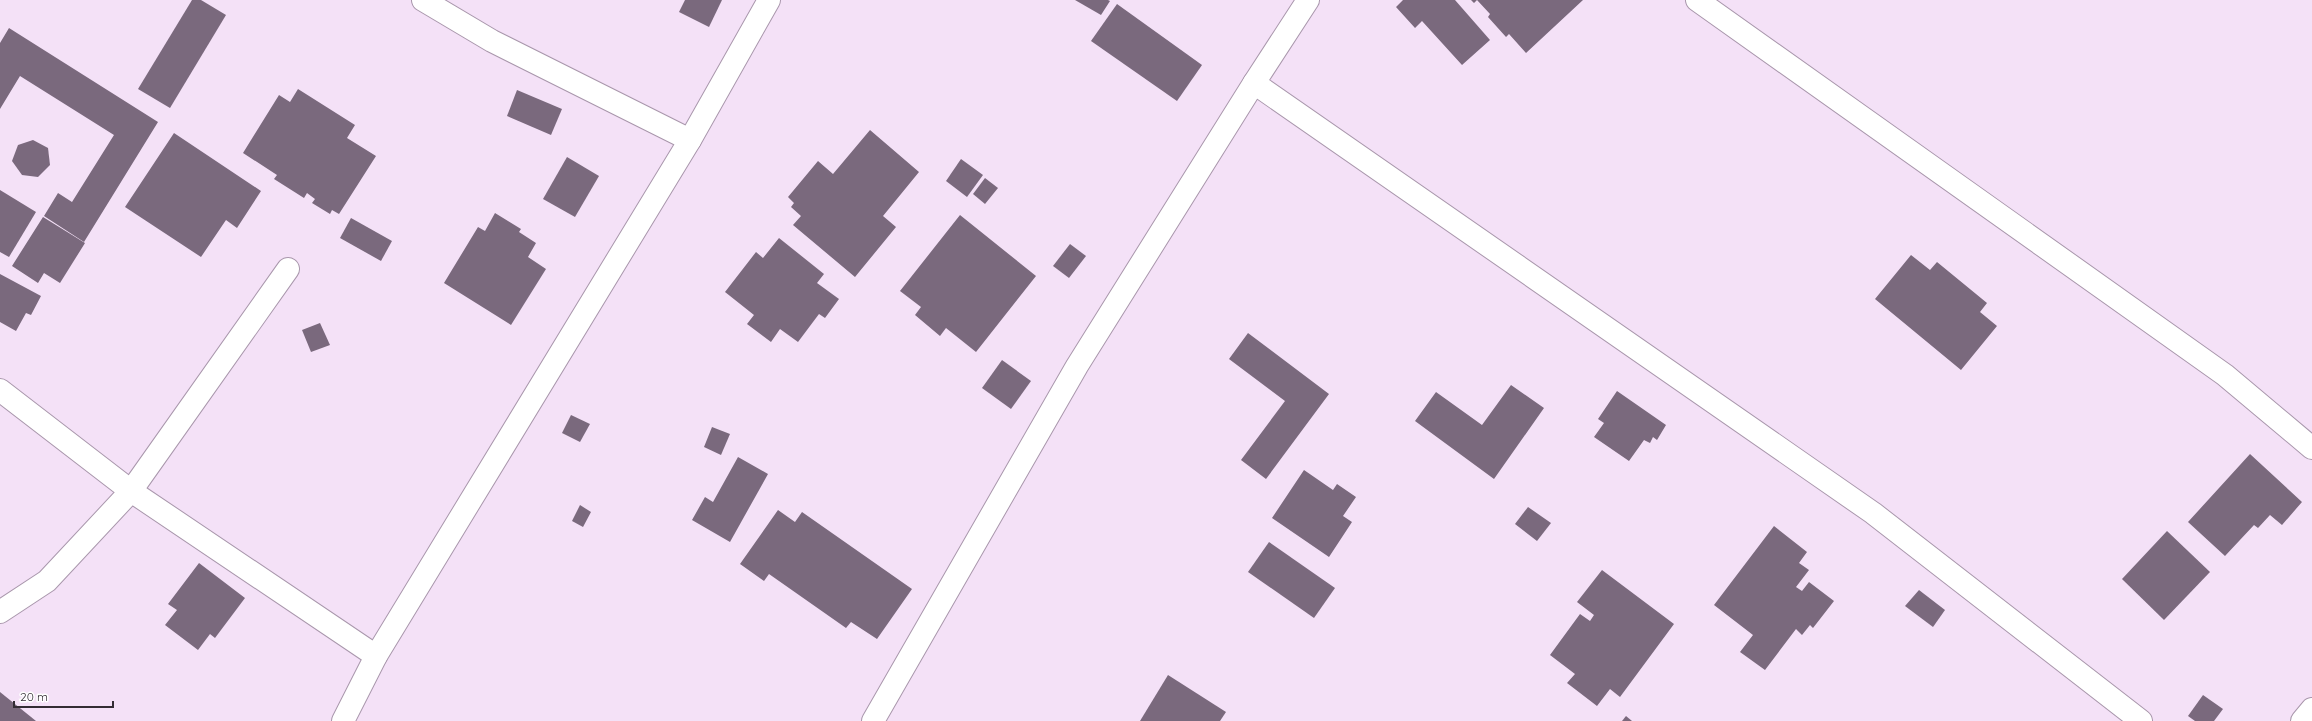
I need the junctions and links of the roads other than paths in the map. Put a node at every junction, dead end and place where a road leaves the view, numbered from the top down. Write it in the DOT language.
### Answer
graph roads {
  1 [pos="423,0"];
  2 [pos="769,0"];
  3 [pos="1308,0"];
  4 [pos="1696,0"];
  5 [pos="1254,83"];
  6 [pos="690,140"];
  7 [pos="288,269"];
  8 [pos="0,390"];
  9 [pos="2312,448"];
  10 [pos="131,491"];
  11 [pos="0,612"];
  12 [pos="376,656"];
  13 [pos="2312,709"];
  14 [pos="343,721"];
  15 [pos="873,721"];
  16 [pos="2141,721"];
  17 [pos="2302,721"];
  1 -- 6 [label="street"];
  2 -- 6 [label="street"];
  3 -- 5 [label="street"];
  4 -- 9 [label="street"];
  5 -- 15 [label="street"];
  5 -- 16 [label="street"];
  6 -- 12 [label="street"];
  7 -- 10 [label="street"];
  8 -- 10 [label="street"];
  10 -- 11 [label="street"];
  10 -- 12 [label="street"];
  12 -- 14 [label="street"];
  13 -- 17 [label="street"];
}
